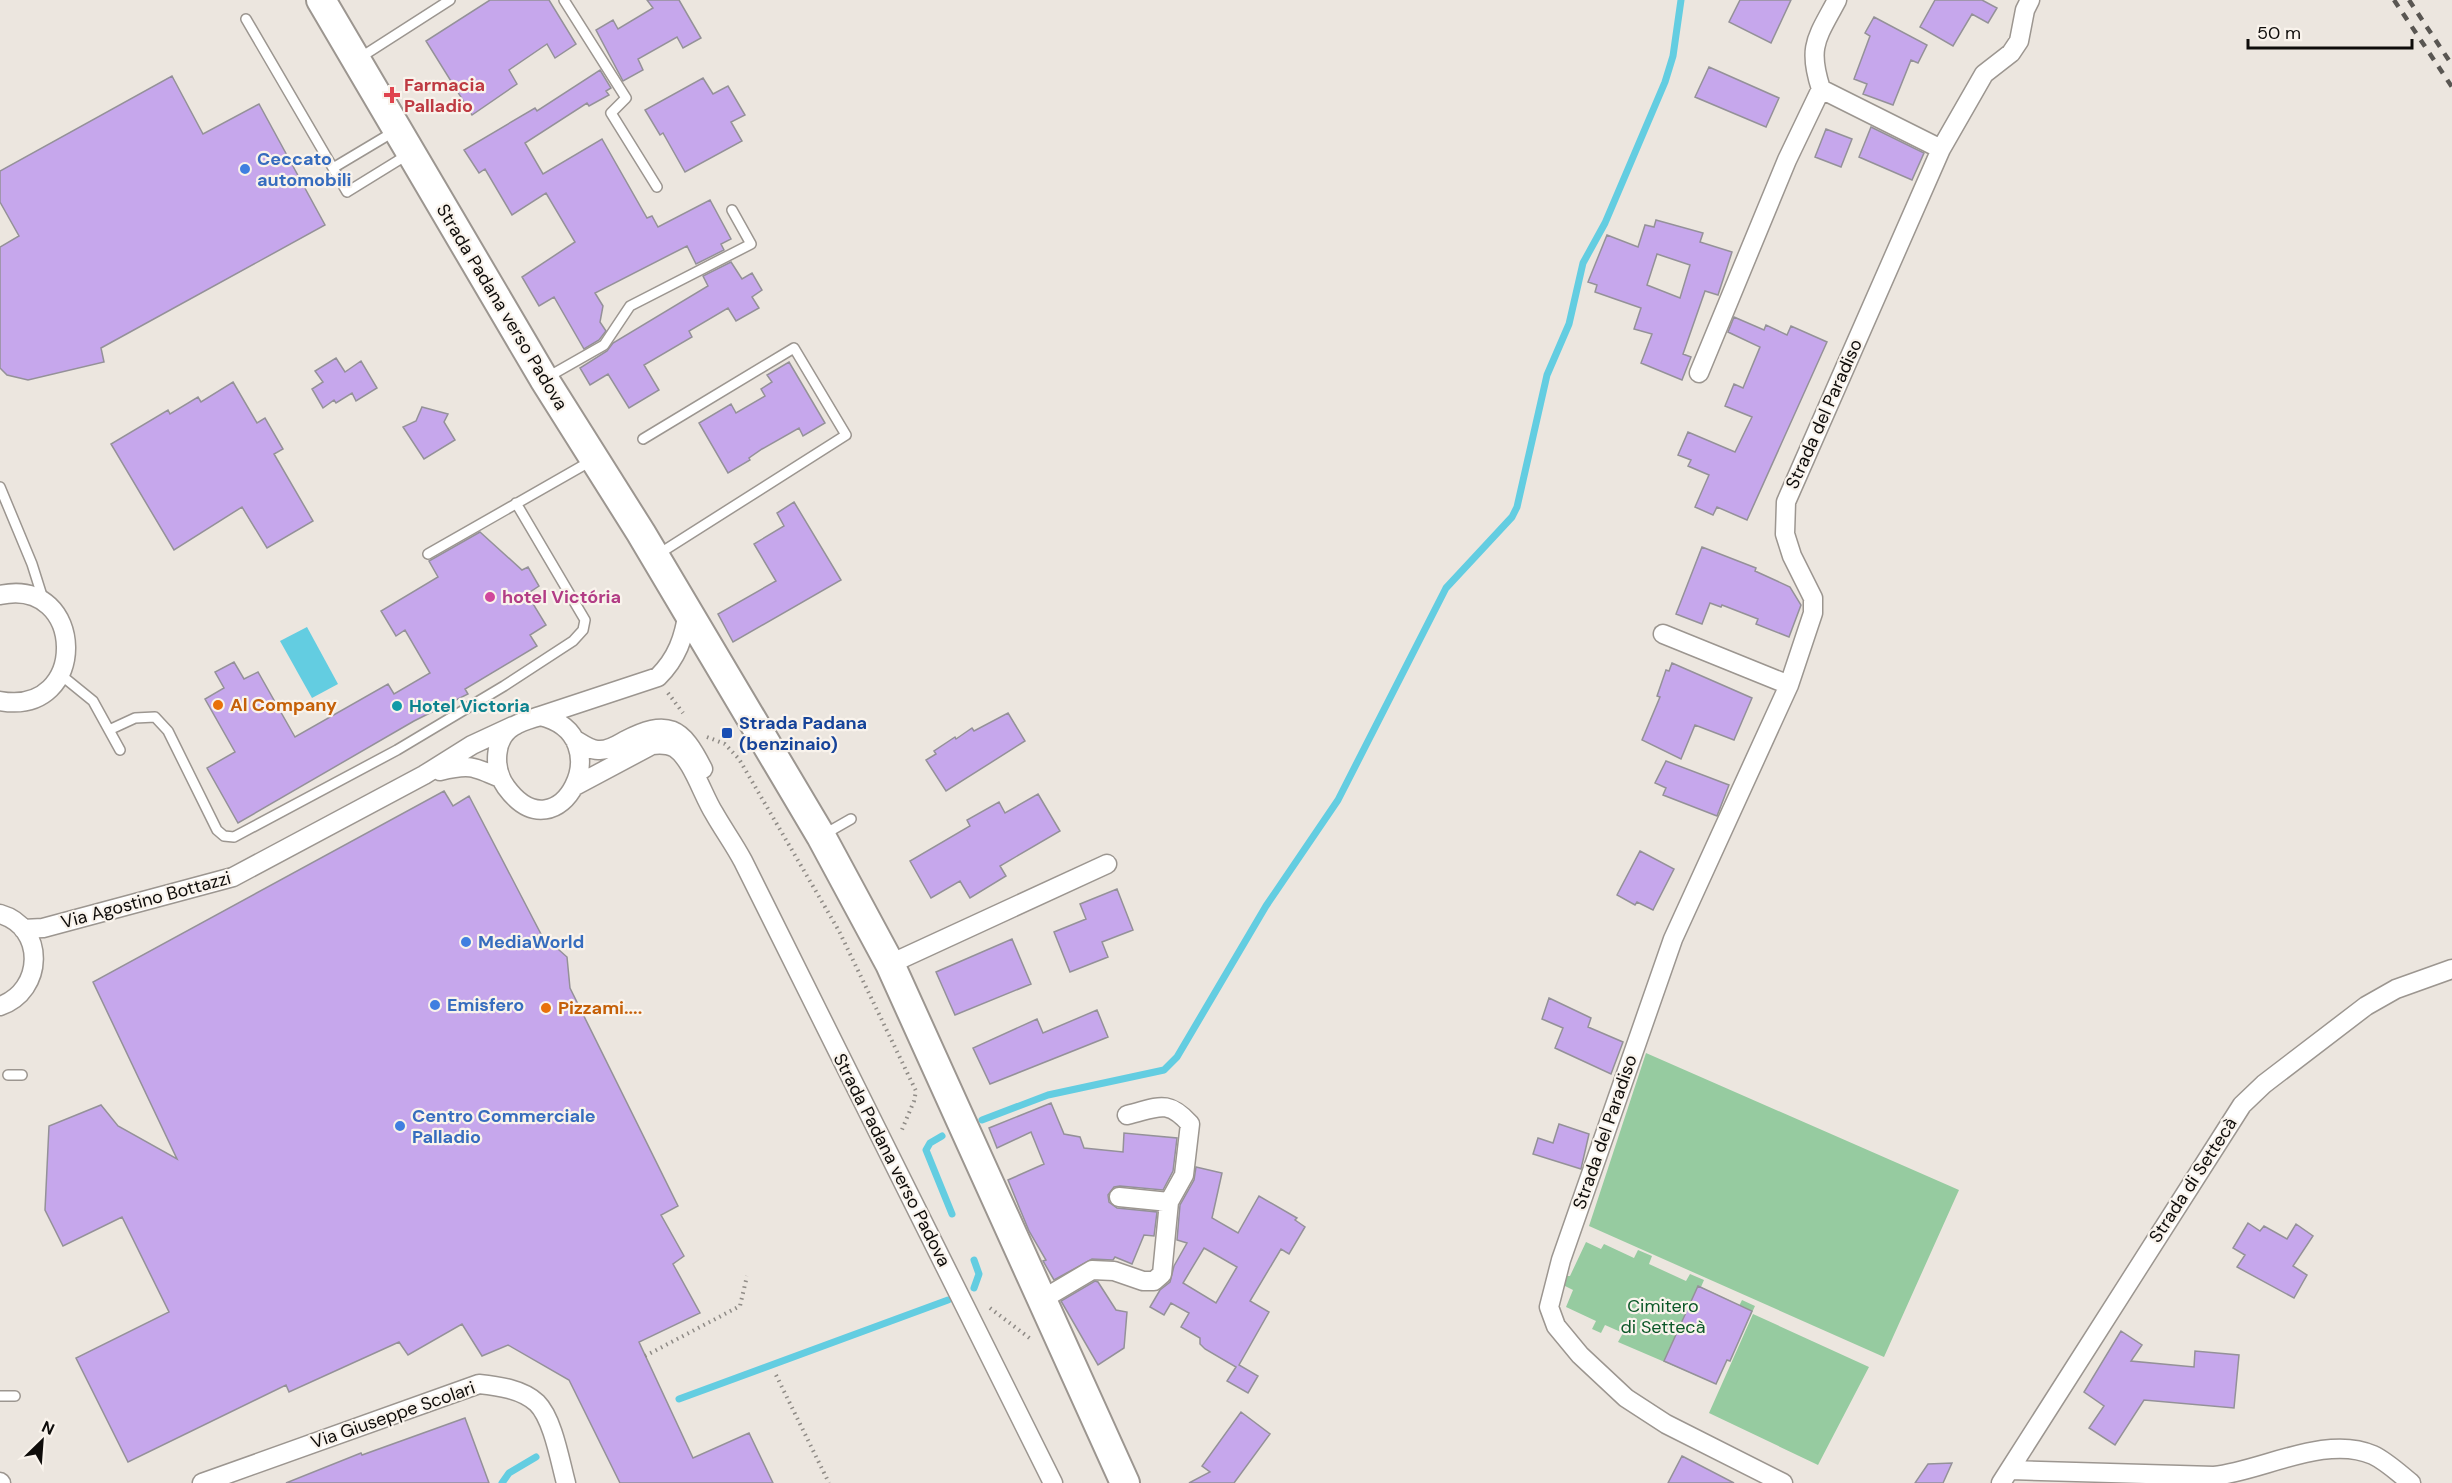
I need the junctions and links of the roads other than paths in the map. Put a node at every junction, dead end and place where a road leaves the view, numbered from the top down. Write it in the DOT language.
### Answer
graph roads {
  1 [pos="321,0"];
  2 [pos="450,0"];
  3 [pos="564,0"];
  4 [pos="1837,0"];
  5 [pos="2030,0"];
  6 [pos="246,19"];
  7 [pos="356,61"];
  8 [pos="1821,89"];
  9 [pos="404,142"];
  10 [pos="1941,149"];
  11 [pos="333,168"];
  12 [pos="657,187"];
  13 [pos="732,210"];
  14 [pos="1699,373"];
  15 [pos="544,379"];
  16 [pos="643,439"];
  17 [pos="593,460"];
  18 [pos="0,487"];
  19 [pos="516,503"];
  20 [pos="428,554"];
  21 [pos="655,556"];
  22 [pos="0,595"];
  23 [pos="44,602"];
  24 [pos="688,611"];
  25 [pos="1663,634"];
  26 [pos="61,675"];
  27 [pos="1789,685"];
  28 [pos="4,704"];
  29 [pos="540,716"];
  30 [pos="513,726"];
  31 [pos="109,730"];
  32 [pos="574,739"];
  33 [pos="120,750"];
  34 [pos="424,776"];
  35 [pos="500,778"];
  36 [pos="575,786"];
  37 [pos="851,819"];
  38 [pos="821,836"];
  39 [pos="731,837"];
  40 [pos="1107,864"];
  41 [pos="0,914"];
  42 [pos="23,929"];
  43 [pos="890,964"];
  44 [pos="2452,969"];
  45 [pos="0,1006"];
  46 [pos="8,1075"];
  47 [pos="22,1075"];
  48 [pos="1127,1115"];
  49 [pos="1119,1197"];
  50 [pos="1169,1202"];
  51 [pos="1043,1299"];
  52 [pos="1,1396"];
  53 [pos="15,1396"];
  54 [pos="2005,1476"];
  55 [pos="2095,1477"];
  56 [pos="202,1483"];
  57 [pos="566,1483"];
  58 [pos="1053,1483"];
  59 [pos="1125,1483"];
  60 [pos="1783,1483"];
  61 [pos="2411,1483"];
  1 -- 7 [label="main road, Strada Padana verso Padova"];
  2 -- 7 [label="lane"];
  3 -- 12 [label="lane"];
  4 -- 8 [label="street"];
  5 -- 10 [label="street, Strada del Paradiso"];
  6 -- 11 [label="lane"];
  7 -- 9 [label="main road, Strada Padana verso Padova"];
  8 -- 10 [label="street"];
  8 -- 14 [label="street"];
  9 -- 11 [label="lane"];
  9 -- 11 [label="lane"];
  9 -- 15 [label="main road, Strada Padana verso Padova"];
  10 -- 27 [label="street, Strada del Paradiso"];
  13 -- 15 [label="lane"];
  15 -- 17 [label="main road, Strada Padana verso Padova"];
  16 -- 21 [label="lane"];
  17 -- 19 [label="lane"];
  17 -- 21 [label="main road, Strada Padana verso Padova"];
  18 -- 23 [label="lane"];
  19 -- 20 [label="lane"];
  19 -- 31 [label="lane"];
  21 -- 24 [label="main road, Strada Padana verso Padova"];
  22 -- 23 [label="street"];
  23 -- 26 [label="street"];
  24 -- 29 [label="street"];
  24 -- 38 [label="main road, Strada Padana verso Padova"];
  25 -- 27 [label="street"];
  26 -- 28 [label="street"];
  26 -- 31 [label="lane"];
  27 -- 60 [label="street, Strada del Paradiso"];
  29 -- 30 [label="street"];
  29 -- 32 [label="street, Strada Padana verso Padova"];
  30 -- 34 [label="street, Via Agostino Bottazzi"];
  30 -- 35 [label="street"];
  31 -- 33 [label="lane"];
  32 -- 36 [label="street"];
  32 -- 39 [label="street, Strada Padana verso Padova"];
  34 -- 35 [label="street, Via Agostino Bottazzi"];
  34 -- 42 [label="street, Via Agostino Bottazzi"];
  35 -- 36 [label="street, Strada Padana verso Padova"];
  36 -- 39 [label="street, Strada Padana verso Padova"];
  37 -- 38 [label="lane"];
  38 -- 43 [label="main road, Strada Padana verso Padova"];
  39 -- 58 [label="street, Strada Padana verso Padova"];
  40 -- 43 [label="street"];
  41 -- 42 [label="street"];
  42 -- 45 [label="street"];
  43 -- 51 [label="main road, Strada Padana verso Padova"];
  44 -- 54 [label="street, Strada di Settecà"];
  46 -- 47 [label="lane"];
  48 -- 50 [label="street"];
  49 -- 50 [label="street"];
  50 -- 51 [label="street"];
  51 -- 59 [label="main road, Strada Padana verso Padova"];
  52 -- 53 [label="lane"];
  54 -- 55 [label="street, Strada di Settecà"];
  55 -- 61 [label="street, Strada di Settecà"];
  56 -- 57 [label="street, Via Giuseppe Scolari"];
}
